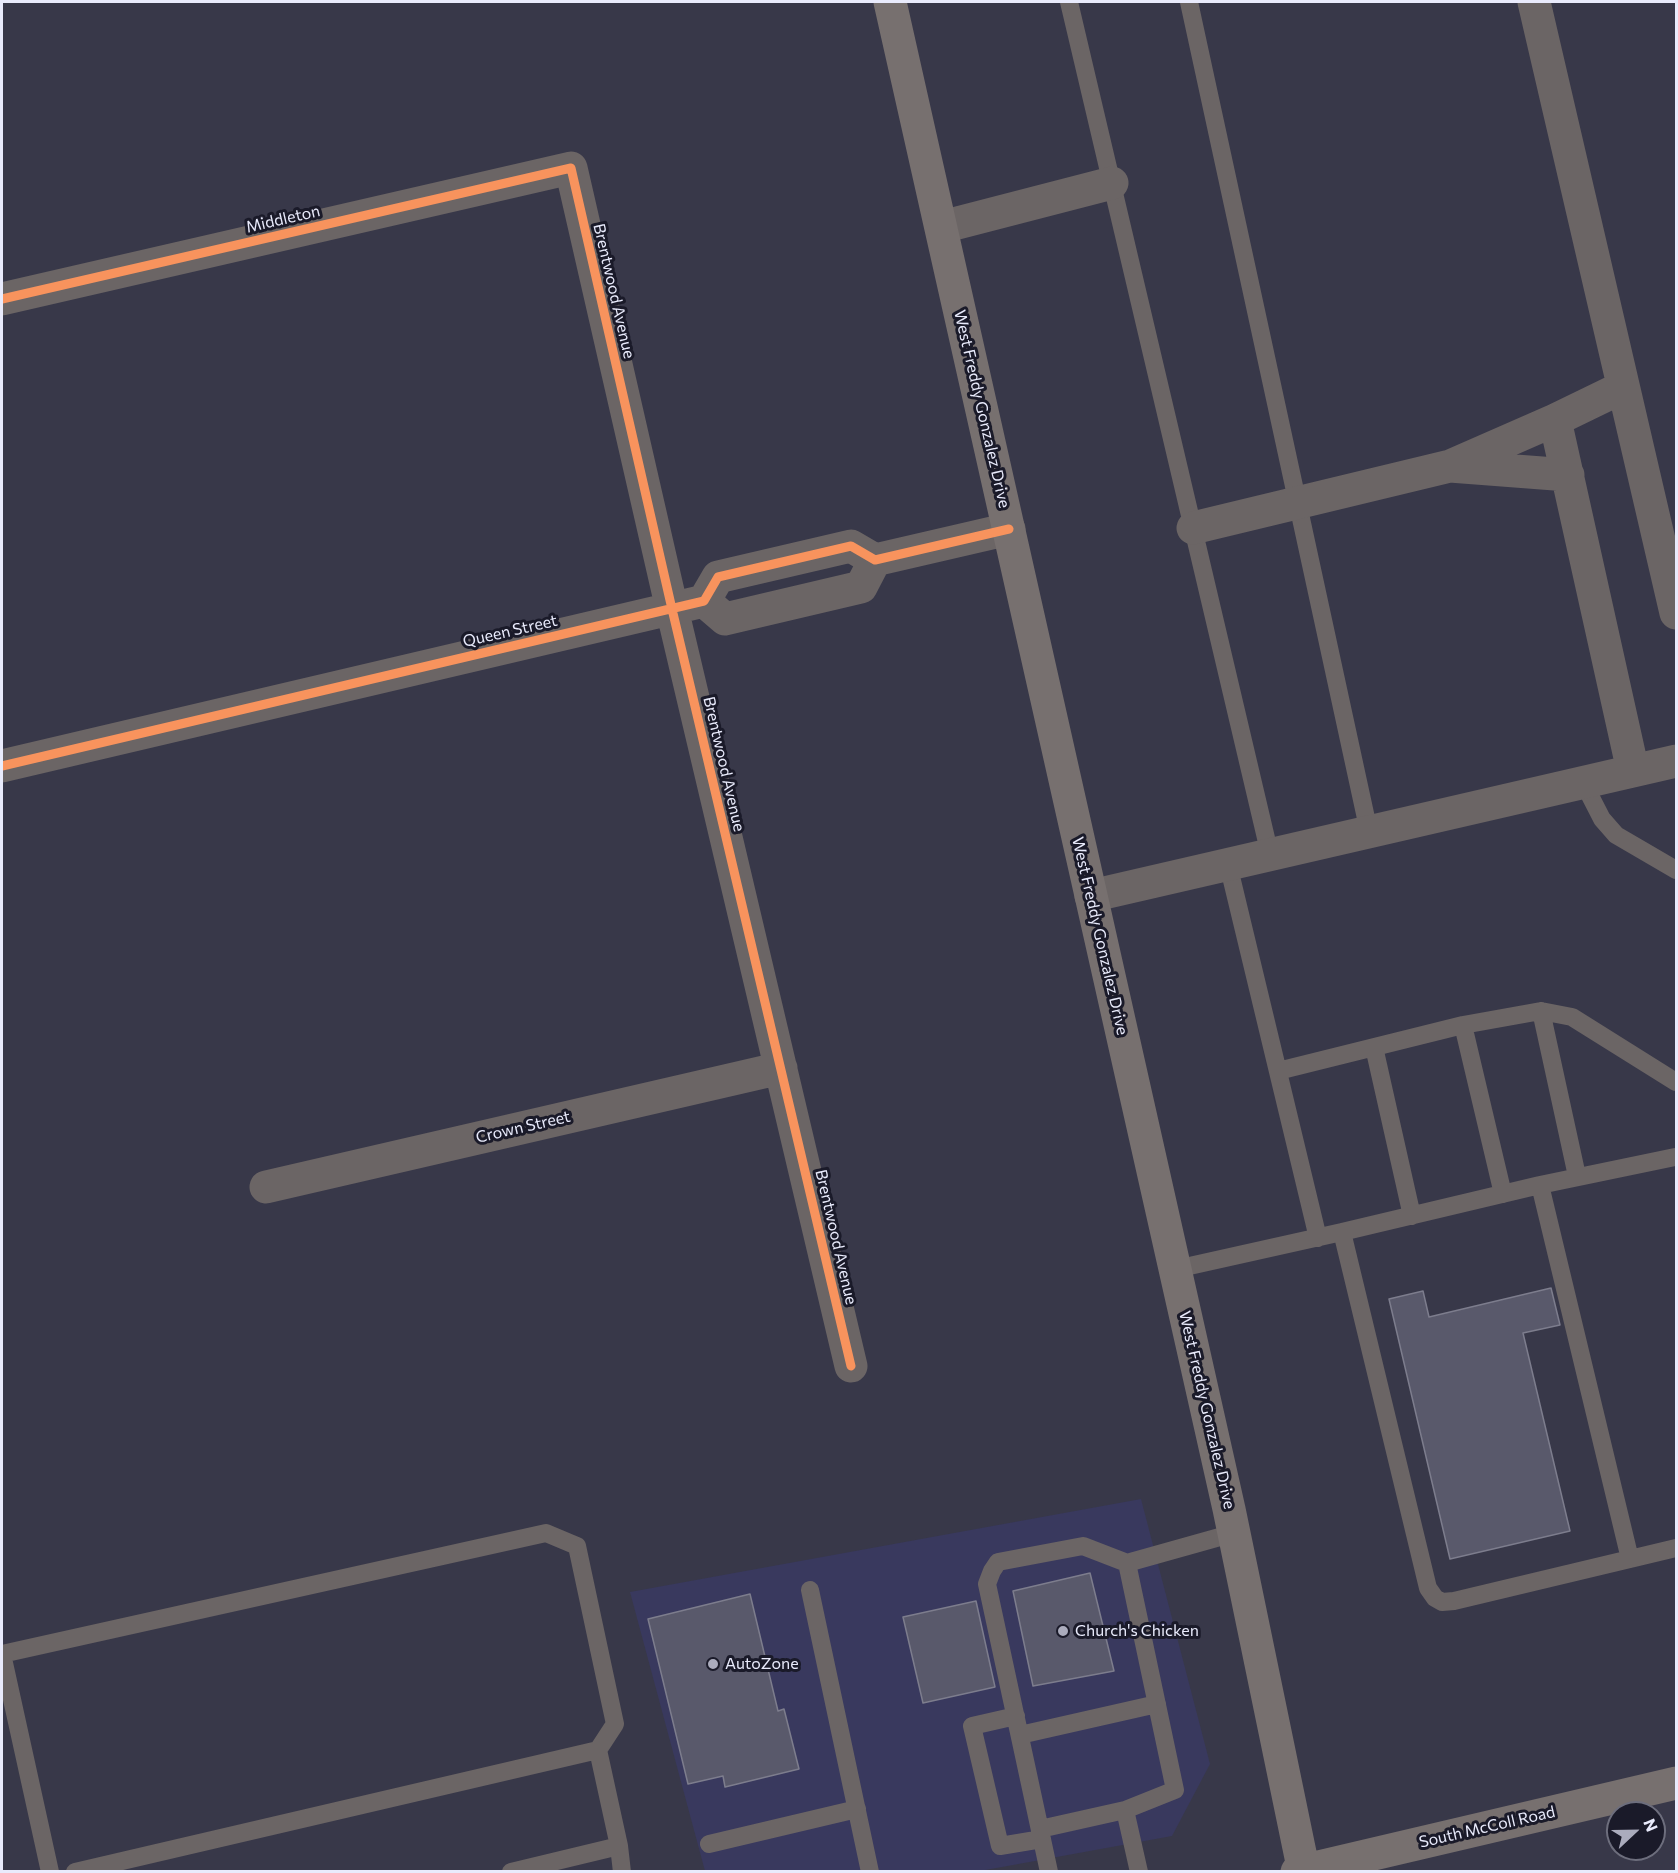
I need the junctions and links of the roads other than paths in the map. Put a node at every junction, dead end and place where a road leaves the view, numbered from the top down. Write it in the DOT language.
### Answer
graph roads {
  1 [pos="890,2"];
  2 [pos="1069,2"];
  3 [pos="1189,2"];
  4 [pos="1533,2"];
  5 [pos="571,168"];
  6 [pos="1112,183"];
  7 [pos="942,227"];
  8 [pos="2,299"];
  9 [pos="1623,387"];
  10 [pos="1555,420"];
  11 [pos="1450,466"];
  12 [pos="1568,475"];
  13 [pos="1298,502"];
  14 [pos="1193,528"];
  15 [pos="1009,529"];
  16 [pos="875,560"];
  17 [pos="704,601"];
  18 [pos="672,609"];
  19 [pos="1677,613"];
  20 [pos="1677,761"];
  21 [pos="2,766"];
  22 [pos="1633,771"];
  23 [pos="1583,782"];
  24 [pos="1369,832"];
  25 [pos="1270,855"];
  26 [pos="1228,864"];
  27 [pos="1677,870"];
  28 [pos="1091,896"];
  29 [pos="1541,1011"];
  30 [pos="1462,1025"];
  31 [pos="1374,1047"];
  32 [pos="781,1068"];
  33 [pos="1278,1071"];
  34 [pos="1677,1082"];
  35 [pos="1676,1159"];
  36 [pos="1577,1176"];
  37 [pos="1540,1185"];
  38 [pos="266,1187"];
  39 [pos="1503,1194"];
  40 [pos="1412,1216"];
  41 [pos="1342,1232"];
  42 [pos="1318,1238"];
  43 [pos="1176,1269"];
  44 [pos="851,1366"];
  45 [pos="1234,1533"];
  46 [pos="1677,1548"];
  47 [pos="1630,1559"];
  48 [pos="1127,1563"];
  49 [pos="810,1590"];
  50 [pos="2,1654"];
  51 [pos="1157,1704"];
  52 [pos="1016,1716"];
  53 [pos="1020,1735"];
  54 [pos="597,1750"];
  55 [pos="1677,1783"];
  56 [pos="857,1809"];
  57 [pos="1125,1810"];
  58 [pos="1041,1834"];
  59 [pos="709,1844"];
  60 [pos="619,1846"];
  61 [pos="1301,1871"];
  62 [pos="50,1872"];
  63 [pos="75,1872"];
  64 [pos="512,1872"];
  65 [pos="622,1872"];
  66 [pos="870,1872"];
  67 [pos="1049,1872"];
  68 [pos="1138,1872"];
  1 -- 7 [label="main road, West Freddy Gonzalez Drive"];
  2 -- 6 [label="lane"];
  3 -- 13 [label="lane"];
  4 -- 9 [label="street"];
  5 -- 8 [label="street, Middleton"];
  5 -- 18 [label="street, Brentwood Avenue"];
  6 -- 7 [label="street"];
  6 -- 14 [label="lane"];
  7 -- 15 [label="main road, West Freddy Gonzalez Drive"];
  9 -- 10 [label="street"];
  9 -- 19 [label="street"];
  10 -- 11 [label="street"];
  10 -- 12 [label="street"];
  11 -- 12 [label="street"];
  11 -- 13 [label="street"];
  12 -- 22 [label="street"];
  13 -- 14 [label="street"];
  13 -- 24 [label="lane"];
  14 -- 25 [label="lane"];
  15 -- 16 [label="street"];
  15 -- 28 [label="main road, West Freddy Gonzalez Drive"];
  16 -- 17 [label="street"];
  16 -- 17 [label="street"];
  17 -- 18 [label="street, Queen Street"];
  18 -- 21 [label="street, Queen Street"];
  18 -- 32 [label="street, Brentwood Avenue"];
  20 -- 22 [label="street"];
  22 -- 23 [label="street"];
  23 -- 24 [label="street"];
  23 -- 27 [label="lane"];
  24 -- 25 [label="street"];
  25 -- 26 [label="street"];
  26 -- 28 [label="street"];
  26 -- 33 [label="lane"];
  28 -- 43 [label="main road, West Freddy Gonzalez Drive"];
  29 -- 30 [label="lane"];
  29 -- 34 [label="lane"];
  29 -- 36 [label="lane"];
  30 -- 31 [label="lane"];
  30 -- 39 [label="lane"];
  31 -- 33 [label="lane"];
  31 -- 40 [label="lane"];
  32 -- 38 [label="street, Crown Street"];
  32 -- 44 [label="street, Brentwood Avenue"];
  33 -- 42 [label="lane"];
  35 -- 36 [label="lane"];
  36 -- 37 [label="lane"];
  37 -- 39 [label="lane"];
  37 -- 47 [label="lane"];
  39 -- 40 [label="lane"];
  40 -- 41 [label="lane"];
  41 -- 42 [label="lane"];
  41 -- 47 [label="lane"];
  42 -- 43 [label="lane"];
  43 -- 45 [label="main road, West Freddy Gonzalez Drive"];
  45 -- 48 [label="lane"];
  45 -- 61 [label="main road, West Freddy Gonzalez Drive"];
  46 -- 47 [label="lane"];
  48 -- 51 [label="lane"];
  48 -- 52 [label="lane"];
  49 -- 56 [label="lane"];
  50 -- 54 [label="lane"];
  50 -- 62 [label="lane"];
  51 -- 53 [label="lane"];
  51 -- 57 [label="lane"];
  52 -- 53 [label="lane"];
  52 -- 58 [label="lane"];
  53 -- 58 [label="lane"];
  54 -- 60 [label="lane"];
  54 -- 63 [label="lane"];
  55 -- 61 [label="main road, South McColl Road"];
  56 -- 59 [label="lane"];
  56 -- 66 [label="lane"];
  57 -- 58 [label="lane"];
  57 -- 68 [label="lane"];
  58 -- 67 [label="lane"];
  60 -- 64 [label="lane"];
  60 -- 65 [label="lane"];
}
